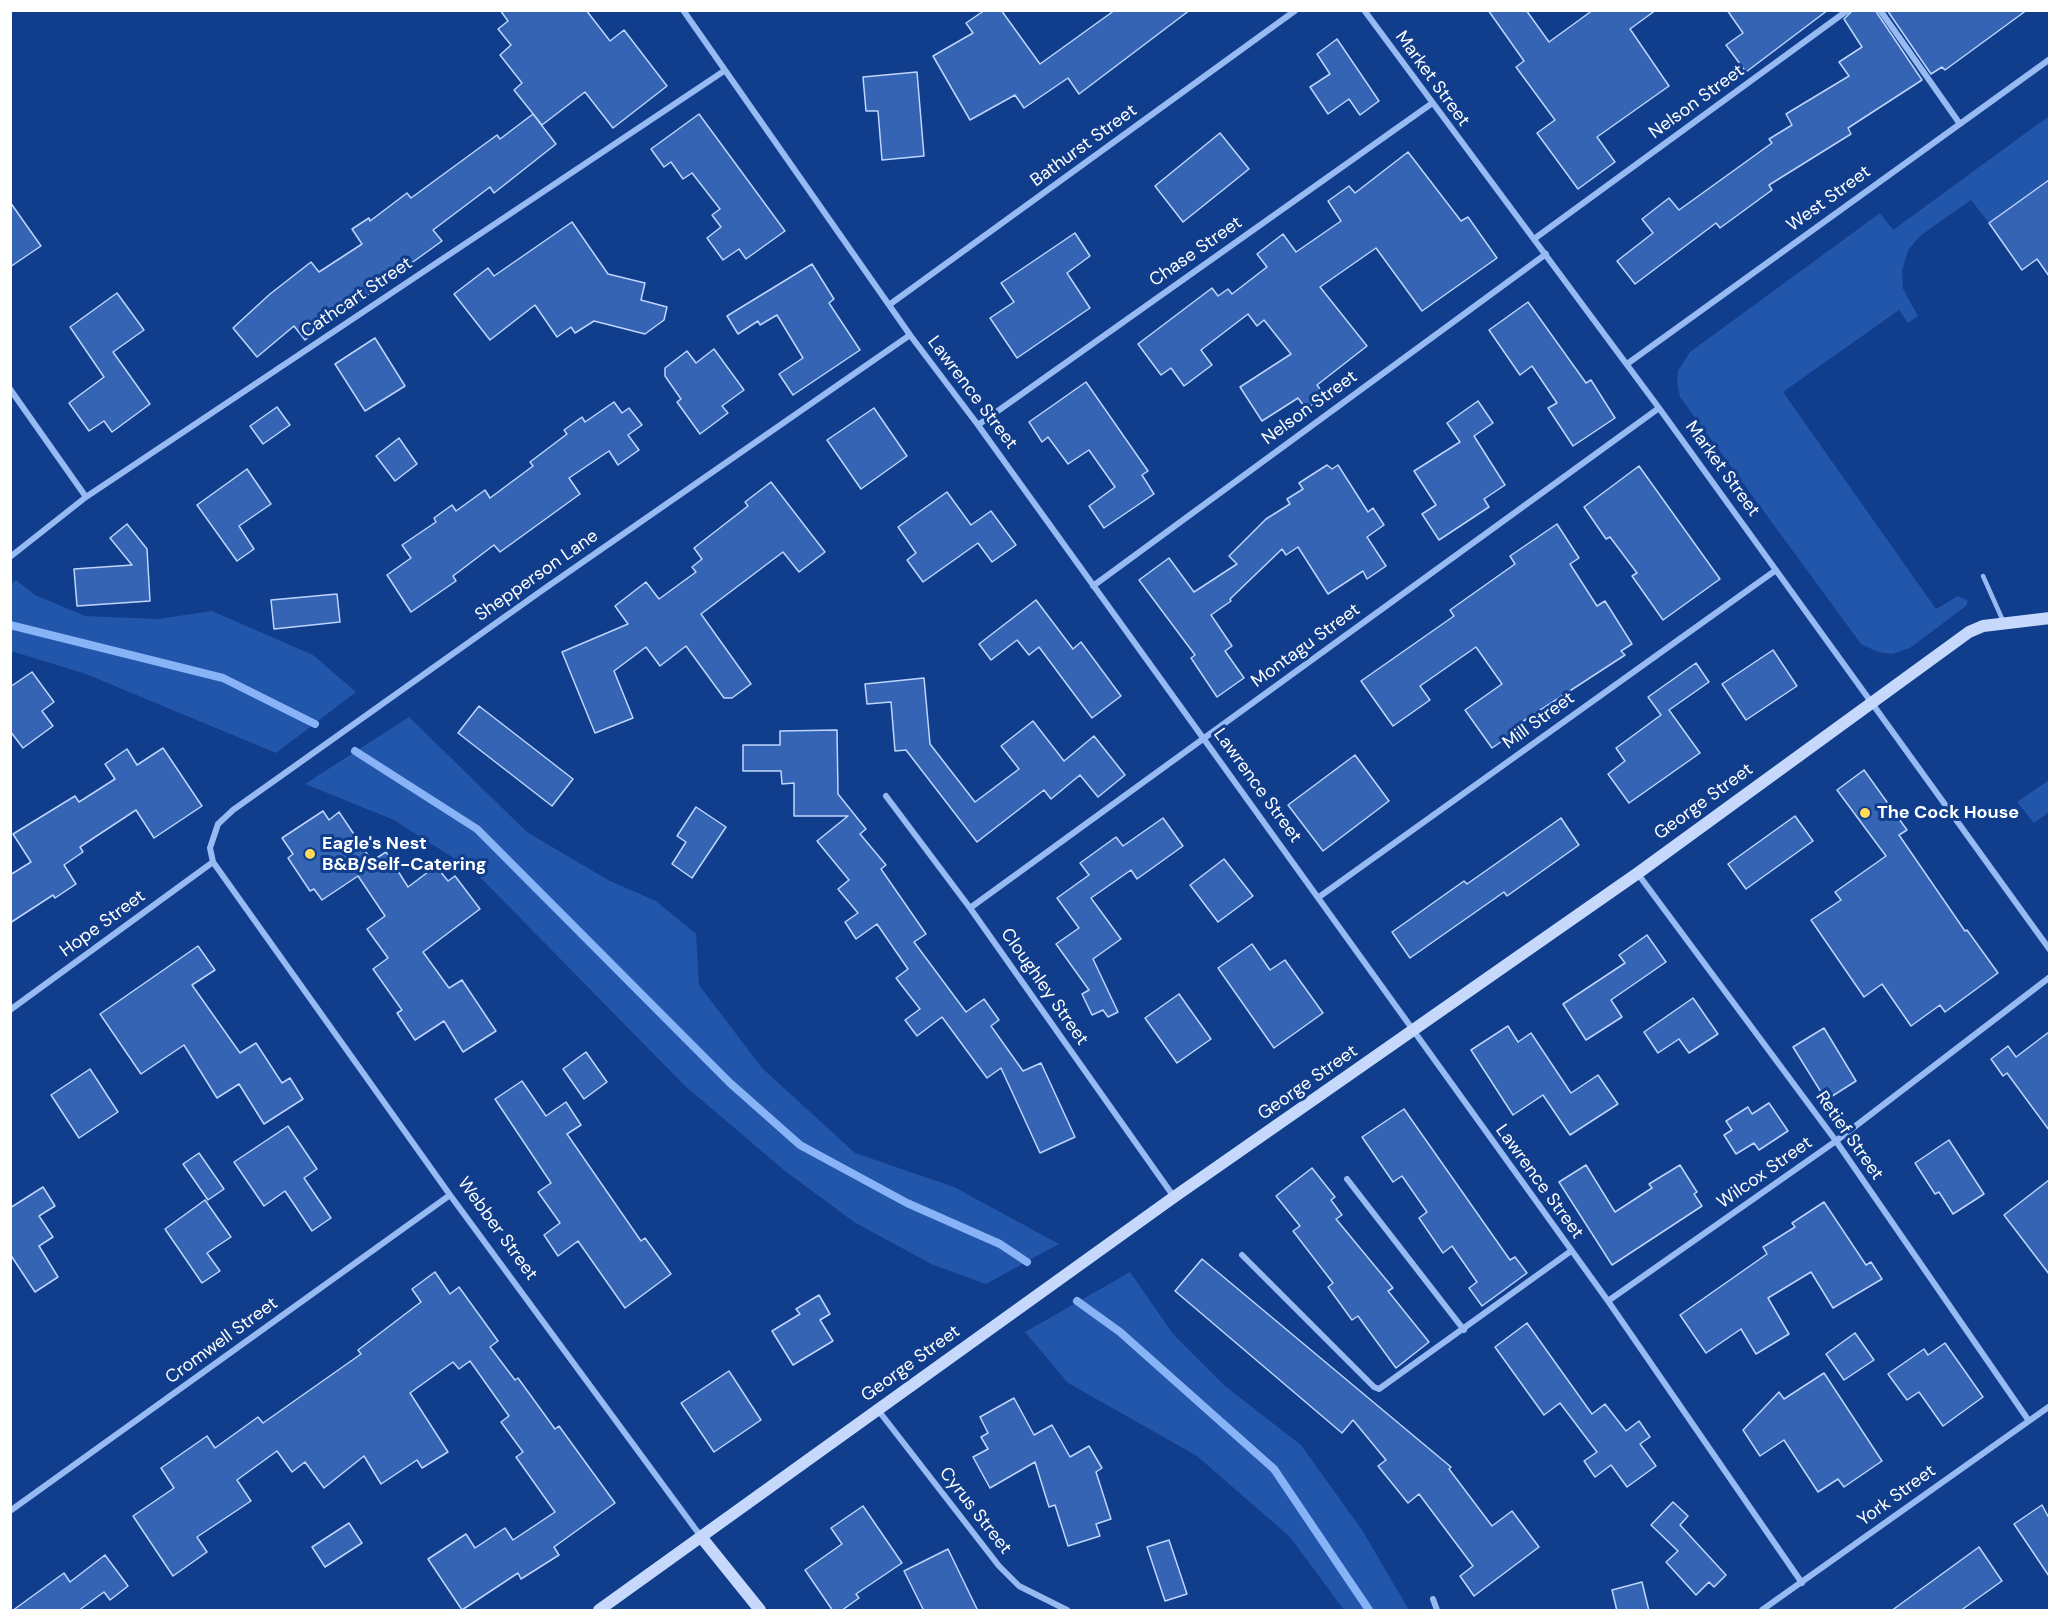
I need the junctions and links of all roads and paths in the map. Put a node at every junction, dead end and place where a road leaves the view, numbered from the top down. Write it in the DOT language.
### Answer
graph roads {
  1 [pos="683,10"];
  2 [pos="1296,10"];
  3 [pos="1364,10"];
  4 [pos="1848,10"];
  5 [pos="1880,10"];
  6 [pos="2049,59"];
  7 [pos="724,71"];
  8 [pos="1431,104"];
  9 [pos="1960,124"];
  10 [pos="1534,239"];
  11 [pos="1546,254"];
  12 [pos="889,305"];
  13 [pos="910,335"];
  14 [pos="1627,364"];
  15 [pos="10,389"];
  16 [pos="1659,408"];
  17 [pos="978,425"];
  18 [pos="86,497"];
  19 [pos="10,557"];
  20 [pos="1776,570"];
  21 [pos="1983,576"];
  22 [pos="1093,586"];
  23 [pos="2049,618"];
  24 [pos="2004,623"];
  25 [pos="1870,704"];
  26 [pos="1204,739"];
  27 [pos="886,796"];
  28 [pos="213,862"];
  29 [pos="1638,873"];
  30 [pos="1318,897"];
  31 [pos="970,908"];
  32 [pos="2049,950"];
  33 [pos="2049,977"];
  34 [pos="10,1010"];
  35 [pos="1412,1032"];
  36 [pos="1836,1141"];
  37 [pos="1347,1179"];
  38 [pos="450,1195"];
  39 [pos="1174,1197"];
  40 [pos="1571,1251"];
  41 [pos="1242,1255"];
  42 [pos="1608,1301"];
  43 [pos="1464,1330"];
  44 [pos="2049,1406"];
  45 [pos="878,1409"];
  46 [pos="2029,1421"];
  47 [pos="10,1511"];
  48 [pos="702,1538"];
  49 [pos="1802,1582"];
  50 [pos="1433,1599"];
  51 [pos="599,1611"];
  52 [pos="760,1611"];
  53 [pos="1067,1611"];
  54 [pos="1437,1611"];
  55 [pos="1762,1611"];
  1 -- 7 [label="street, Lawrence Street"];
  2 -- 12 [label="street, Bathurst Street"];
  3 -- 8 [label="street, Market Street"];
  4 -- 10 [label="street, Nelson Street"];
  5 -- 9 [label="street"];
  6 -- 9 [label="street, West Street"];
  7 -- 12 [label="street, Lawrence Street"];
  7 -- 18 [label="street, Cathcart Street"];
  8 -- 10 [label="street, Market Street"];
  8 -- 17 [label="street, Chase Street"];
  9 -- 14 [label="street, West Street"];
  10 -- 11 [label="street, Market Street"];
  11 -- 14 [label="street, Market Street"];
  11 -- 22 [label="street, Nelson Street"];
  12 -- 13 [label="street, Lawrence Street"];
  13 -- 17 [label="street, Lawrence Street"];
  13 -- 28 [label="street, Shepperson Lane"];
  14 -- 16 [label="street, Market Street"];
  15 -- 18 [label="street"];
  16 -- 20 [label="street, Market Street"];
  16 -- 26 [label="street, Montagu Street"];
  17 -- 22 [label="street, Lawrence Street"];
  18 -- 19 [label="street, Cathcart Street"];
  20 -- 25 [label="street, Market Street"];
  20 -- 30 [label="street, Mill Street"];
  21 -- 24 [label="lane"];
  22 -- 26 [label="street, Lawrence Street"];
  23 -- 24 [label="main road, George Street"];
  24 -- 25 [label="main road, George Street"];
  25 -- 29 [label="main road, George Street"];
  25 -- 32 [label="street, Market Street"];
  26 -- 30 [label="street, Lawrence Street"];
  26 -- 31 [label="street, Montagu Street"];
  27 -- 31 [label="street, Cloughley Street"];
  28 -- 34 [label="street, Hope Street"];
  28 -- 38 [label="street, Webber Street"];
  29 -- 35 [label="main road, George Street"];
  29 -- 36 [label="street, Retief Street"];
  30 -- 35 [label="street, Lawrence Street"];
  31 -- 39 [label="street, Cloughley Street"];
  33 -- 36 [label="street, Wilcox Street"];
  35 -- 39 [label="main road, George Street"];
  35 -- 40 [label="street, Lawrence Street"];
  36 -- 42 [label="street, Wilcox Street"];
  36 -- 46 [label="street, Retief Street"];
  37 -- 43 [label="street"];
  38 -- 47 [label="street, Cromwell Street"];
  38 -- 48 [label="street, Webber Street"];
  39 -- 45 [label="main road, George Street"];
  40 -- 42 [label="street, Lawrence Street"];
  40 -- 43 [label="street"];
  41 -- 43 [label="street"];
  42 -- 49 [label="street, Lawrence Street"];
  44 -- 46 [label="street, York Street"];
  45 -- 48 [label="main road, George Street"];
  45 -- 53 [label="street, Cyrus Street"];
  46 -- 49 [label="street, York Street"];
  48 -- 51 [label="main road, George Street"];
  48 -- 52 [label="main road, Webber Street"];
  49 -- 55 [label="street, York Street"];
  50 -- 54 [label="street"];
}
